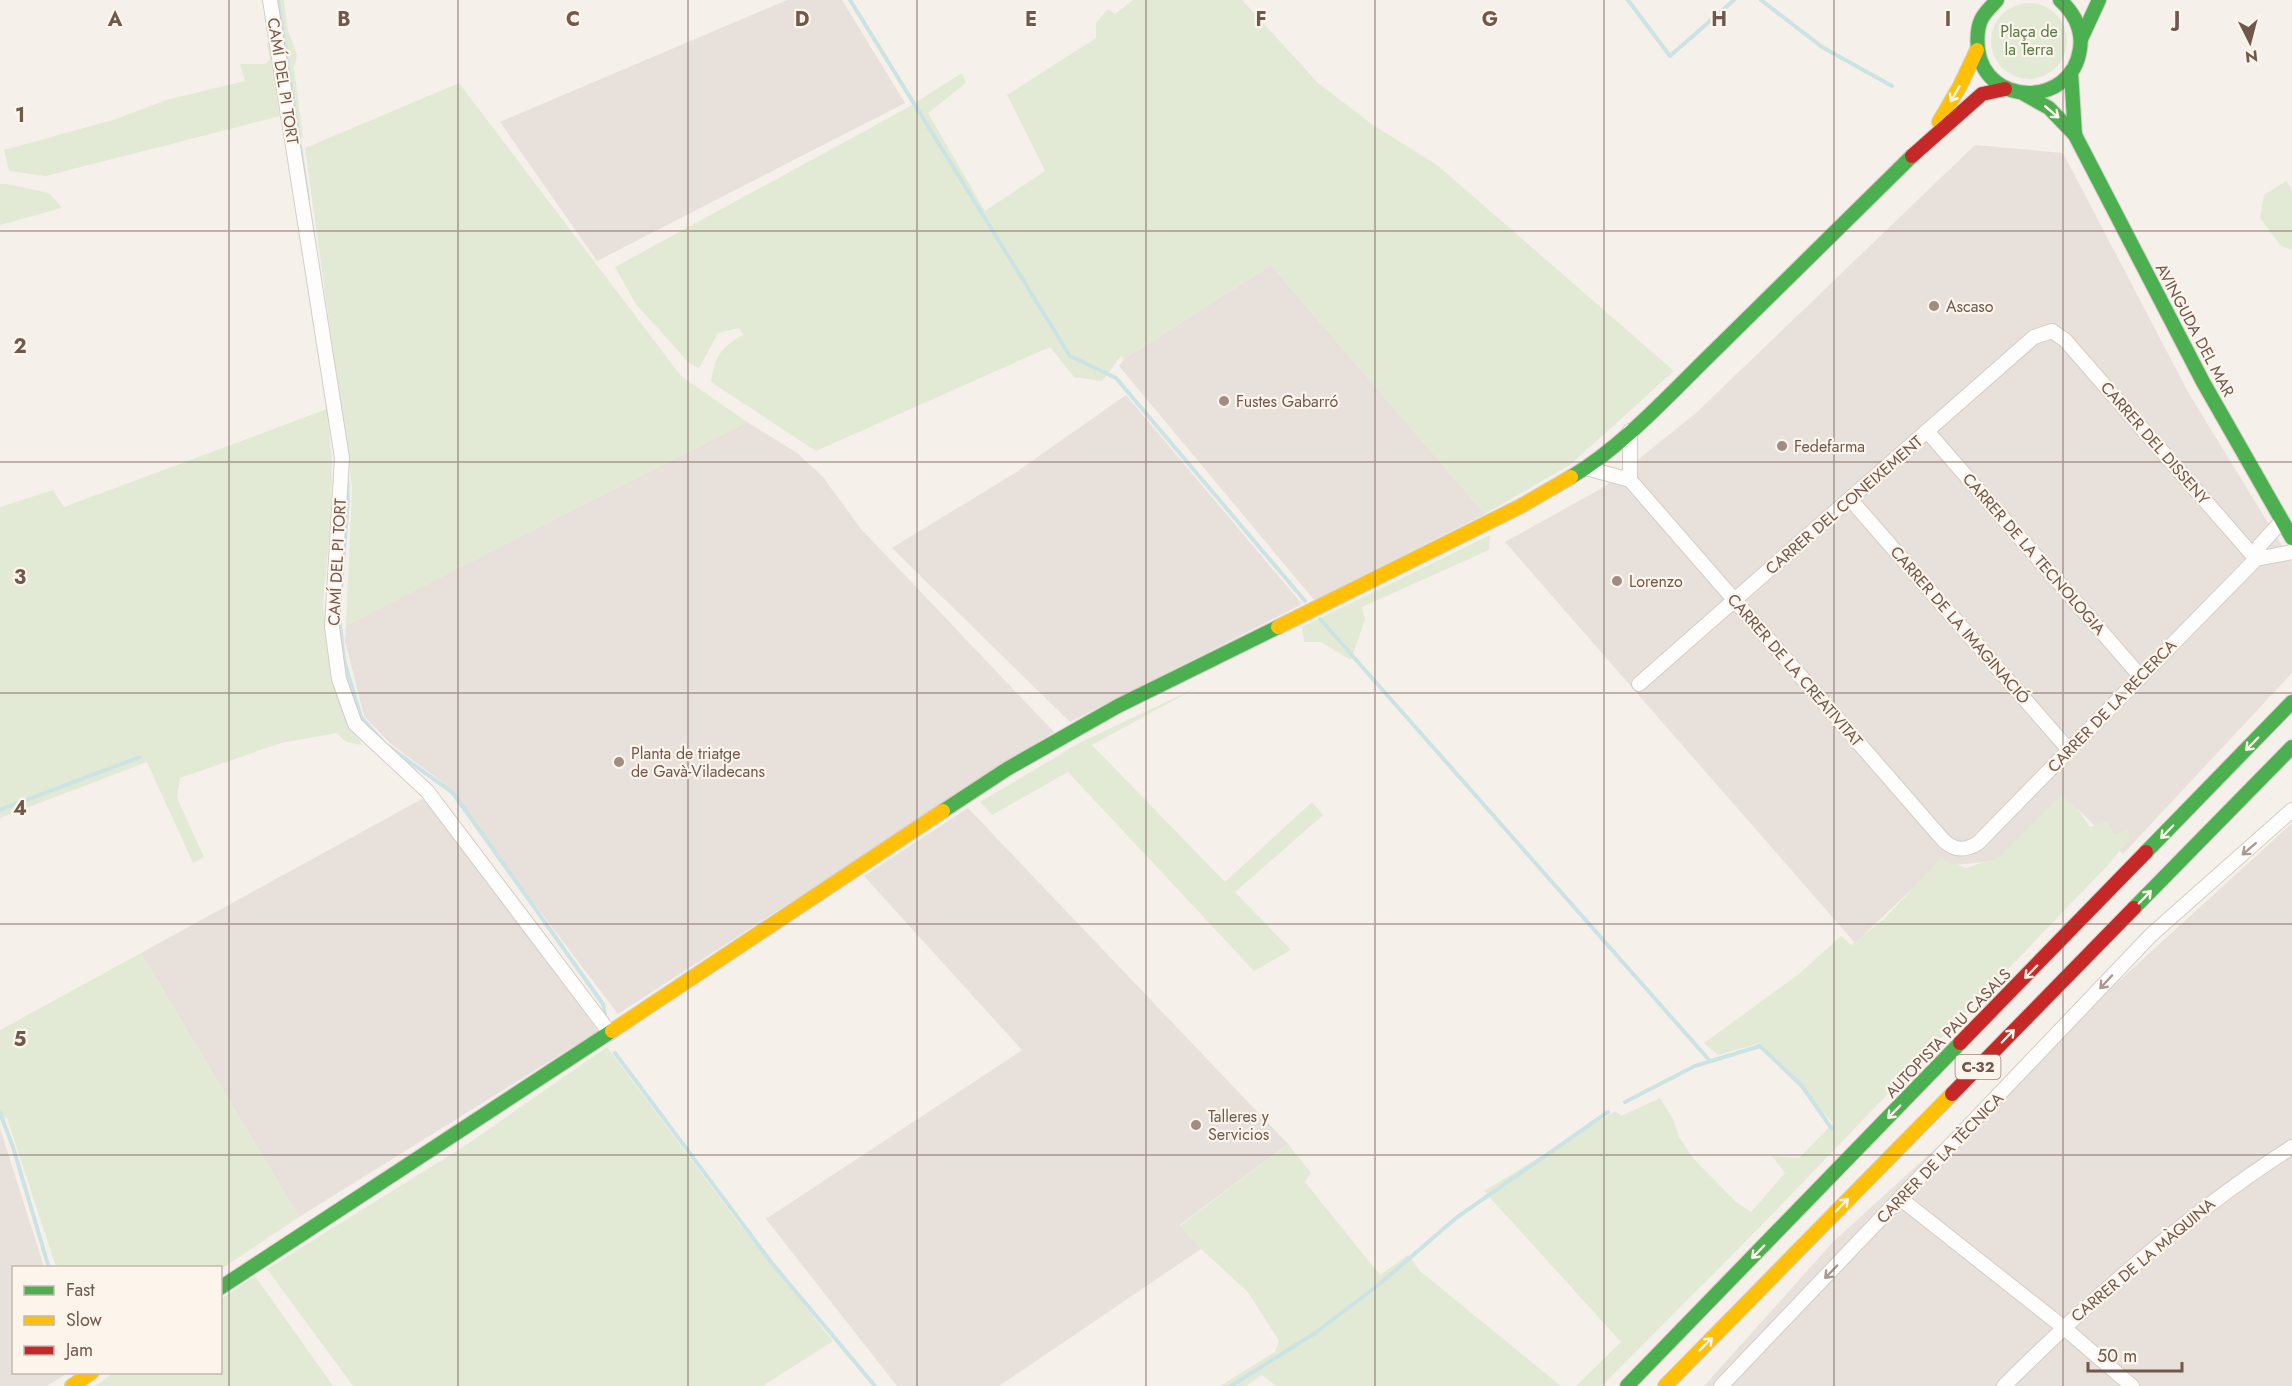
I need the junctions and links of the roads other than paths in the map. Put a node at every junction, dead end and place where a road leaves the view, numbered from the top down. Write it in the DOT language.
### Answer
graph roads {
  1 [pos="270,0"];
  2 [pos="2060,0"];
  3 [pos="2099,0"];
  4 [pos="1991,3"];
  5 [pos="2081,39"];
  6 [pos="1977,50"];
  7 [pos="2071,72"];
  8 [pos="2006,89"];
  9 [pos="2024,94"];
  10 [pos="2075,135"];
  11 [pos="1930,137"];
  12 [pos="2052,331"];
  13 [pos="1630,431"];
  14 [pos="1927,431"];
  15 [pos="1586,468"];
  16 [pos="1630,480"];
  17 [pos="1850,499"];
  18 [pos="2282,522"];
  19 [pos="2292,538"];
  20 [pos="2292,552"];
  21 [pos="2256,559"];
  22 [pos="1735,600"];
  23 [pos="2141,677"];
  24 [pos="1639,684"];
  25 [pos="2292,702"];
  26 [pos="2292,747"];
  27 [pos="2069,750"];
  28 [pos="2292,810"];
  29 [pos="1966,849"];
  30 [pos="610,1033"];
  31 [pos="2292,1147"];
  32 [pos="1901,1200"];
  33 [pos="222,1287"];
  34 [pos="2063,1327"];
  35 [pos="89,1374"];
  36 [pos="72,1386"];
  37 [pos="1627,1386"];
  38 [pos="1665,1386"];
  39 [pos="1721,1386"];
  40 [pos="2004,1386"];
  41 [pos="2132,1386"];
  1 -- 30 [label="street, CAMÍ DEL PI TORT"];
  2 -- 5 [label="main road"];
  3 -- 5 [label="main road"];
  4 -- 6 [label="main road"];
  5 -- 7 [label="main road"];
  6 -- 8 [label="main road"];
  6 -- 11 [label="main road, one-way"];
  7 -- 9 [label="main road"];
  7 -- 10 [label="main road, AVINGUDA DEL MAR"];
  8 -- 9 [label="main road"];
  8 -- 11 [label="main road"];
  9 -- 10 [label="main road, AVINGUDA DEL MAR, one-way"];
  10 -- 18 [label="main road, AVINGUDA DEL MAR"];
  11 -- 13 [label="main road"];
  12 -- 14 [label="street, CARRER DEL CONEIXEMENT"];
  12 -- 21 [label="street, CARRER DEL DISSENY"];
  13 -- 15 [label="main road"];
  13 -- 16 [label="street"];
  14 -- 17 [label="street, CARRER DEL CONEIXEMENT"];
  14 -- 23 [label="street, CARRER DE LA TECNOLOGIA"];
  15 -- 16 [label="street"];
  15 -- 30 [label="main road"];
  16 -- 22 [label="street, CARRER DE LA CREATIVITAT"];
  17 -- 22 [label="street, CARRER DEL CONEIXEMENT"];
  17 -- 27 [label="street, CARRER DE LA IMAGINACIÓ"];
  18 -- 19 [label="main road, AVINGUDA DEL MAR"];
  18 -- 21 [label="street, CARRER DE LA RECERCA"];
  20 -- 21 [label="street"];
  21 -- 23 [label="street, CARRER DE LA RECERCA"];
  22 -- 24 [label="street, CARRER DEL CONEIXEMENT"];
  22 -- 29 [label="street, CARRER DE LA CREATIVITAT"];
  23 -- 27 [label="street, CARRER DE LA RECERCA"];
  25 -- 37 [label="main road, AUTOPISTA PAU CASALS / C-32, one-way"];
  38 -- 26 [label="main road, C-32, one-way"];
  27 -- 29 [label="street, CARRER DE LA RECERCA"];
  28 -- 32 [label="street, CARRER DE LA TÈCNICA, one-way"];
  30 -- 33 [label="main road"];
  31 -- 34 [label="street, CARRER DE LA MÀQUINA"];
  32 -- 34 [label="street"];
  32 -- 39 [label="street, CARRER DE LA TÈCNICA, one-way"];
  34 -- 40 [label="street, CARRER DE LA MÀQUINA"];
  34 -- 41 [label="street"];
  35 -- 36 [label="main road"];
}
